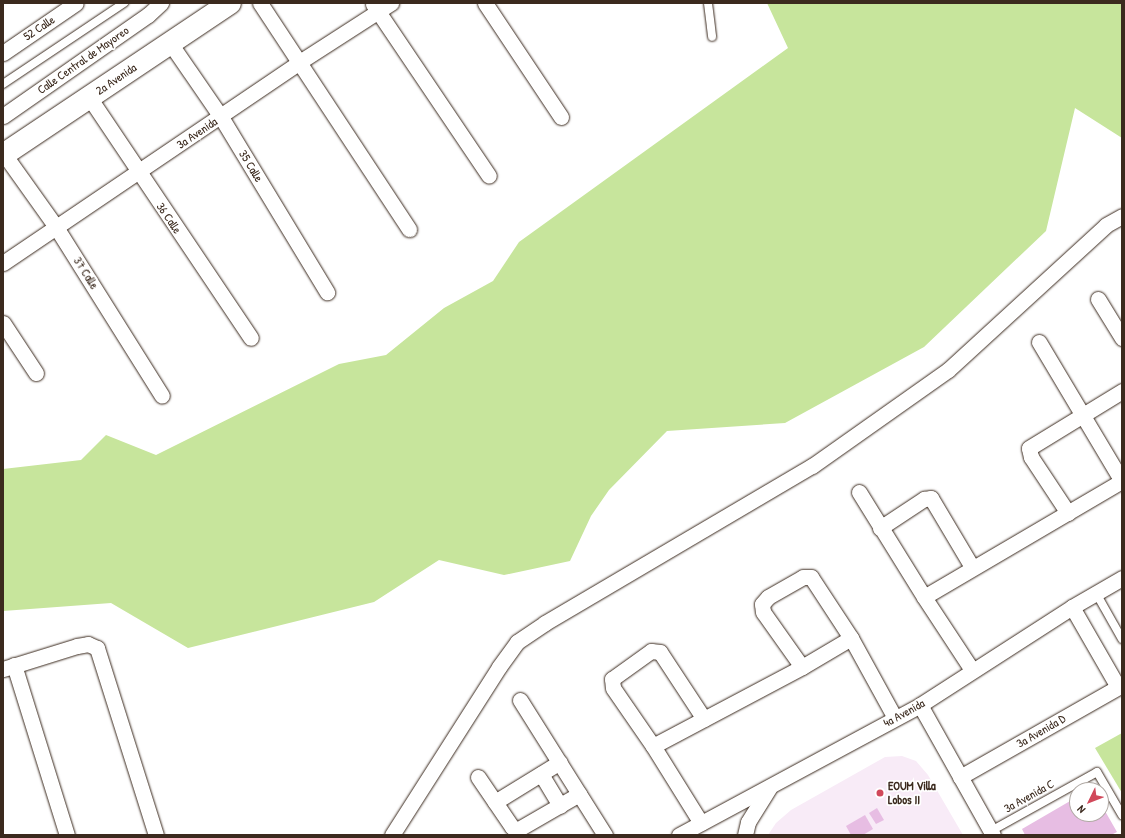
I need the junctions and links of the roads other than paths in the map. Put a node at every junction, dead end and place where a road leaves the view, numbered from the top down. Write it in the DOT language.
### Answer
graph roads {
  1 [pos="76,3"];
  2 [pos="124,3"];
  3 [pos="161,3"];
  4 [pos="230,3"];
  5 [pos="260,3"];
  6 [pos="485,3"];
  7 [pos="708,3"];
  8 [pos="381,6"];
  9 [pos="712,37"];
  10 [pos="170,43"];
  11 [pos="3,53"];
  12 [pos="298,63"];
  13 [pos="3,84"];
  14 [pos="89,97"];
  15 [pos="3,116"];
  16 [pos="221,117"];
  17 [pos="561,118"];
  18 [pos="4,154"];
  19 [pos="138,172"];
  20 [pos="489,176"];
  21 [pos="1122,216"];
  22 [pos="56,227"];
  23 [pos="409,229"];
  24 [pos="3,263"];
  25 [pos="327,292"];
  26 [pos="1098,299"];
  27 [pos="3,322"];
  28 [pos="251,338"];
  29 [pos="1122,338"];
  30 [pos="1040,342"];
  31 [pos="36,373"];
  32 [pos="1122,391"];
  33 [pos="162,396"];
  34 [pos="1082,415"];
  35 [pos="1122,481"];
  36 [pos="859,492"];
  37 [pos="1068,513"];
  38 [pos="880,528"];
  39 [pos="972,567"];
  40 [pos="1122,578"];
  41 [pos="1096,593"];
  42 [pos="924,597"];
  43 [pos="1072,607"];
  44 [pos="852,638"];
  45 [pos="1122,639"];
  46 [pos="8,667"];
  47 [pos="802,667"];
  48 [pos="972,670"];
  49 [pos="1120,686"];
  50 [pos="520,700"];
  51 [pos="920,705"];
  52 [pos="895,718"];
  53 [pos="704,719"];
  54 [pos="653,746"];
  55 [pos="560,762"];
  56 [pos="541,774"];
  57 [pos="478,777"];
  58 [pos="960,777"];
  59 [pos="771,785"];
  60 [pos="579,794"];
  61 [pos="495,802"];
  62 [pos="560,806"];
  63 [pos="1122,815"];
  64 [pos="701,822"];
  65 [pos="992,833"];
  66 [pos="67,835"];
  67 [pos="156,835"];
  68 [pos="392,835"];
  69 [pos="605,835"];
  70 [pos="679,835"];
  71 [pos="745,835"];
  1 -- 11 [label="street, 52 Calle"];
  2 -- 13 [label="lane"];
  3 -- 15 [label="street, Calle Central de Mayoreo"];
  4 -- 10 [label="main road, 2a Avenida"];
  5 -- 12 [label="street"];
  6 -- 17 [label="street"];
  7 -- 9 [label="lane"];
  8 -- 12 [label="street, 3a Avenida"];
  8 -- 20 [label="street"];
  10 -- 14 [label="main road, 2a Avenida"];
  10 -- 16 [label="street, 35 Calle"];
  12 -- 16 [label="street, 3a Avenida"];
  12 -- 23 [label="street"];
  14 -- 18 [label="main road, 2a Avenida"];
  14 -- 19 [label="street, 36 Calle"];
  16 -- 19 [label="street, 3a Avenida"];
  16 -- 25 [label="street, 35 Calle"];
  18 -- 22 [label="street, 37 Calle"];
  19 -- 22 [label="street, 3a Avenida"];
  19 -- 28 [label="street, 36 Calle"];
  21 -- 68 [label="street"];
  22 -- 24 [label="street, 3a Avenida"];
  22 -- 33 [label="street, 37 Calle"];
  26 -- 29 [label="street"];
  27 -- 31 [label="street"];
  30 -- 34 [label="street"];
  32 -- 34 [label="street"];
  34 -- 35 [label="street"];
  34 -- 37 [label="street"];
  35 -- 37 [label="street"];
  36 -- 38 [label="street"];
  37 -- 39 [label="street"];
  38 -- 39 [label="street"];
  38 -- 42 [label="street"];
  39 -- 42 [label="street"];
  40 -- 41 [label="street, 4a Avenida"];
  41 -- 43 [label="street, 4a Avenida"];
  41 -- 45 [label="lane"];
  42 -- 48 [label="street"];
  43 -- 48 [label="street, 4a Avenida"];
  43 -- 49 [label="street"];
  44 -- 47 [label="street"];
  44 -- 47 [label="street"];
  44 -- 52 [label="street"];
  46 -- 66 [label="street"];
  46 -- 67 [label="street"];
  47 -- 53 [label="street"];
  48 -- 51 [label="street, 4a Avenida"];
  49 -- 58 [label="street, 3a Avenida D"];
  50 -- 55 [label="street"];
  51 -- 52 [label="street, 4a Avenida"];
  51 -- 58 [label="street"];
  52 -- 59 [label="street, 4a Avenida"];
  53 -- 54 [label="street"];
  53 -- 54 [label="street"];
  54 -- 64 [label="street"];
  55 -- 56 [label="street"];
  55 -- 60 [label="street"];
  56 -- 61 [label="street"];
  56 -- 62 [label="street"];
  57 -- 61 [label="street"];
  58 -- 65 [label="street"];
  59 -- 64 [label="street, 4a Avenida"];
  59 -- 71 [label="street"];
  60 -- 62 [label="street"];
  60 -- 69 [label="street"];
  61 -- 62 [label="street"];
  63 -- 65 [label="lane, 3a Avenida C"];
  64 -- 70 [label="street, 4a Avenida"];
}
